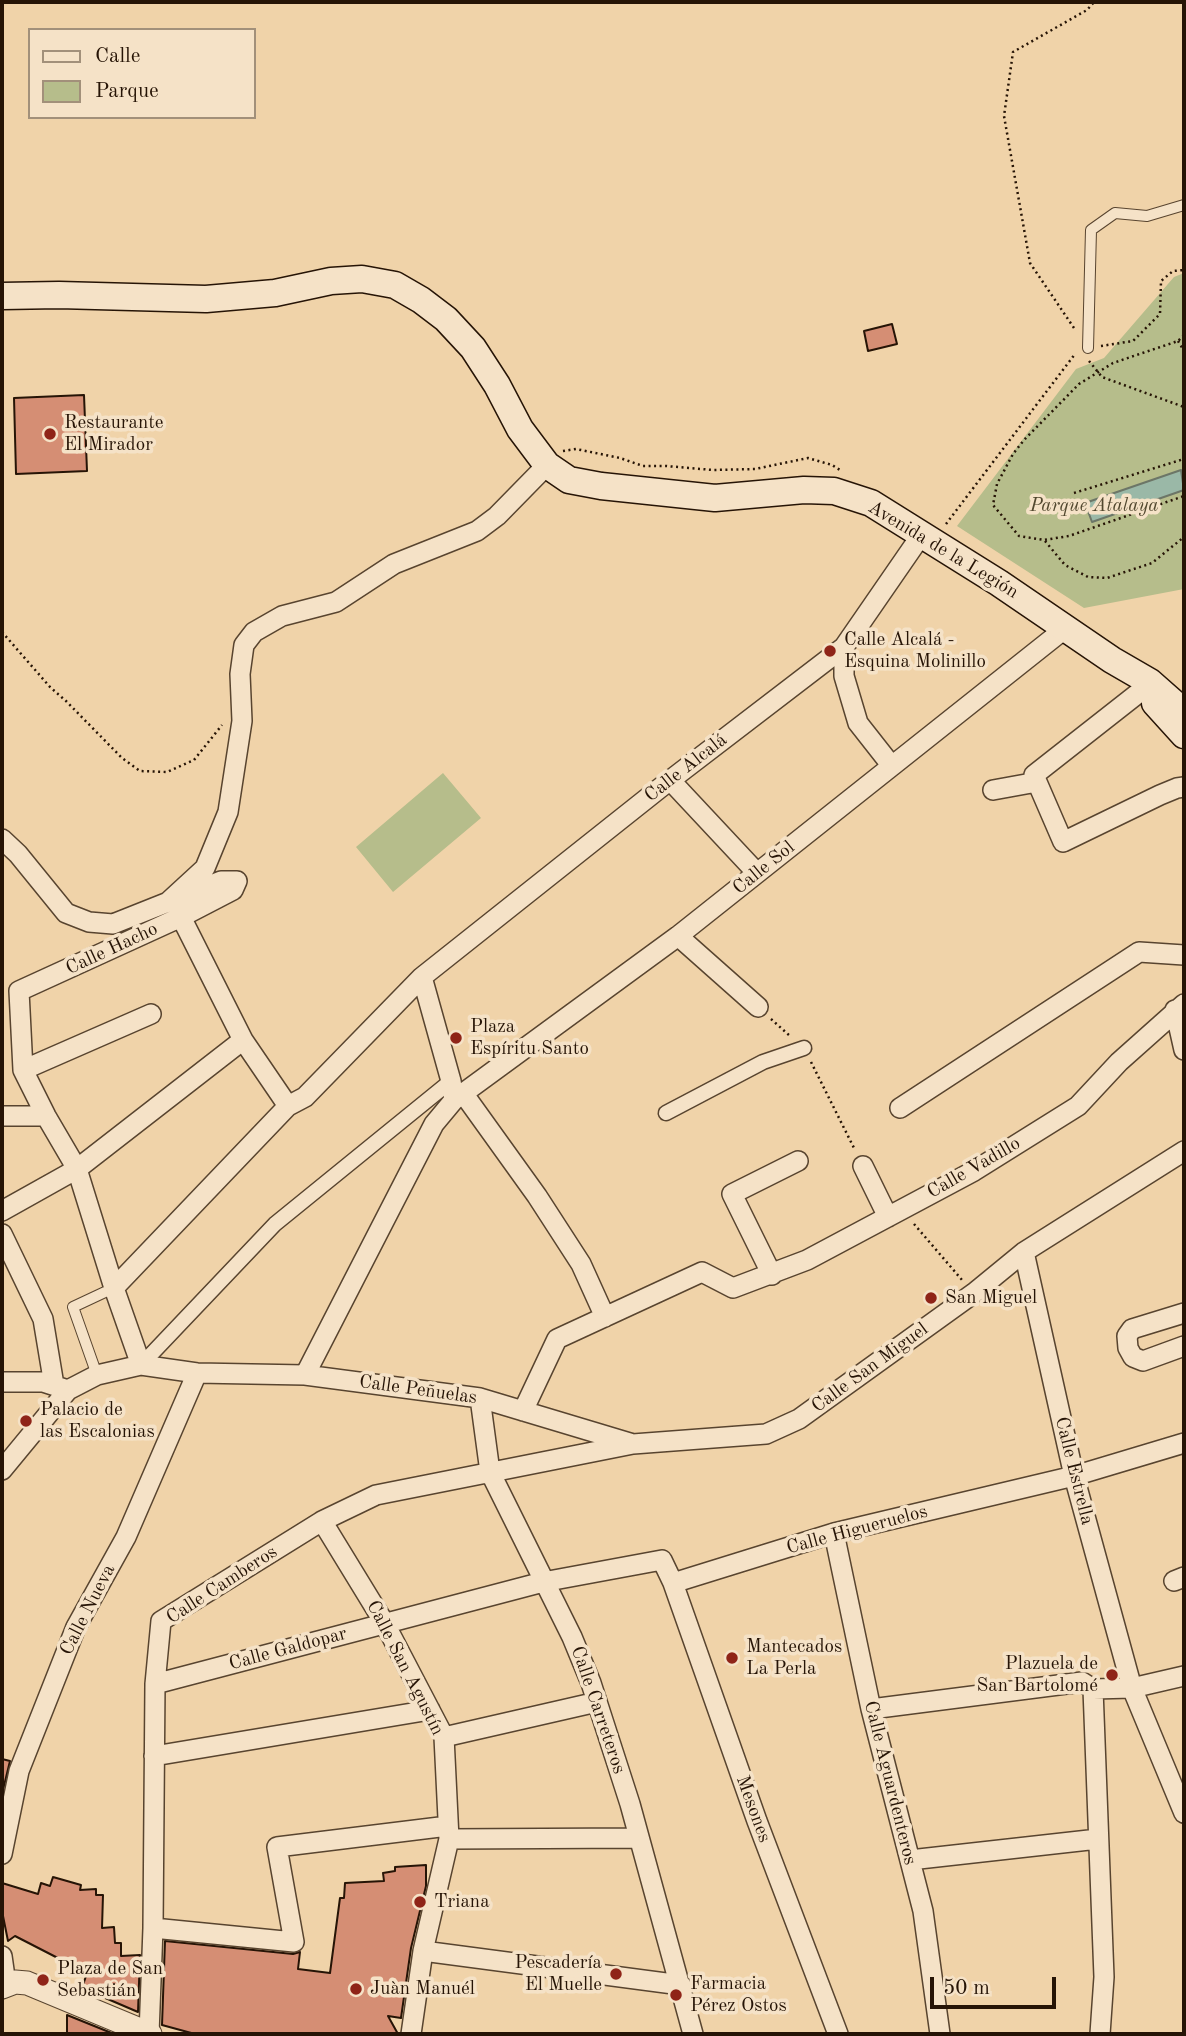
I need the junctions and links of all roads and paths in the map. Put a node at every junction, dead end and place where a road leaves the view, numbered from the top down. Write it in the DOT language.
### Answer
graph roads {
  1 [pos="1094,2"];
  2 [pos="1184,205"];
  3 [pos="1184,270"];
  4 [pos="2,296"];
  5 [pos="1184,335"];
  6 [pos="1178,341"];
  7 [pos="1085,349"];
  8 [pos="1184,351"];
  9 [pos="1096,372"];
  10 [pos="1184,407"];
  11 [pos="1184,459"];
  12 [pos="547,465"];
  13 [pos="842,472"];
  14 [pos="1074,493"];
  15 [pos="1184,496"];
  16 [pos="1184,537"];
  17 [pos="928,538"];
  18 [pos="1044,540"];
  19 [pos="1067,627"];
  20 [pos="2,632"];
  21 [pos="844,647"];
  22 [pos="1112,660"];
  23 [pos="1142,691"];
  24 [pos="241,701"];
  25 [pos="1184,712"];
  26 [pos="1184,735"];
  27 [pos="891,765"];
  28 [pos="670,780"];
  29 [pos="1037,782"];
  30 [pos="1184,787"];
  31 [pos="993,790"];
  32 [pos="2,839"];
  33 [pos="757,873"];
  34 [pos="174,910"];
  35 [pos="678,936"];
  36 [pos="1184,955"];
  37 [pos="422,977"];
  38 [pos="758,1007"];
  39 [pos="1180,1007"];
  40 [pos="151,1014"];
  41 [pos="243,1040"];
  42 [pos="804,1048"];
  43 [pos="1184,1050"];
  44 [pos="23,1070"];
  45 [pos="456,1091"];
  46 [pos="288,1106"];
  47 [pos="900,1108"];
  48 [pos="666,1113"];
  49 [pos="2,1116"];
  50 [pos="46,1116"];
  51 [pos="1184,1151"];
  52 [pos="798,1161"];
  53 [pos="863,1166"];
  54 [pos="77,1169"];
  55 [pos="2,1211"];
  56 [pos="894,1213"];
  57 [pos="2,1234"];
  58 [pos="1024,1252"];
  59 [pos="772,1275"];
  60 [pos="110,1290"];
  61 [pos="974,1293"];
  62 [pos="1184,1313"];
  63 [pos="605,1317"];
  64 [pos="1184,1346"];
  65 [pos="141,1365"];
  66 [pos="197,1373"];
  67 [pos="97,1375"];
  68 [pos="305,1375"];
  69 [pos="2,1382"];
  70 [pos="61,1387"];
  71 [pos="480,1398"];
  72 [pos="523,1411"];
  73 [pos="1184,1443"];
  74 [pos="633,1444"];
  75 [pos="2,1471"];
  76 [pos="489,1472"];
  77 [pos="1074,1476"];
  78 [pos="322,1521"];
  79 [pos="834,1533"];
  80 [pos="543,1582"];
  81 [pos="673,1583"];
  82 [pos="385,1624"];
  83 [pos="1184,1676"];
  84 [pos="155,1684"];
  85 [pos="1132,1688"];
  86 [pos="1093,1689"];
  87 [pos="597,1702"];
  88 [pos="871,1709"];
  89 [pos="430,1710"];
  90 [pos="444,1737"];
  91 [pos="154,1756"];
  92 [pos="1184,1813"];
  93 [pos="449,1832"];
  94 [pos="639,1838"];
  95 [pos="1098,1839"];
  96 [pos="2,1854"];
  97 [pos="910,1860"];
  98 [pos="153,1928"];
  99 [pos="423,1951"];
  100 [pos="2,1956"];
  101 [pos="681,1985"];
  102 [pos="4,1986"];
  103 [pos="150,2034"];
  104 [pos="411,2034"];
  105 [pos="693,2034"];
  106 [pos="838,2034"];
  107 [pos="940,2034"];
  108 [pos="1100,2034"];
  1 -- 7 [label="path"];
  2 -- 7 [label="lane"];
  3 -- 7 [label="path"];
  4 -- 12 [label="main road"];
  5 -- 6 [label="path"];
  6 -- 8 [label="path"];
  6 -- 9 [label="path"];
  7 -- 9 [label="path"];
  7 -- 17 [label="path"];
  9 -- 10 [label="path"];
  9 -- 18 [label="path"];
  11 -- 14 [label="path"];
  12 -- 13 [label="path"];
  12 -- 17 [label="main road, Avenida de la Legión"];
  12 -- 24 [label="street"];
  15 -- 18 [label="path"];
  16 -- 18 [label="path"];
  17 -- 19 [label="main road, Avenida de la Legión"];
  17 -- 21 [label="street, Calle Alcalá"];
  19 -- 22 [label="main road, Avenida de la Legión"];
  19 -- 27 [label="street, Calle Sol"];
  20 -- 24 [label="path"];
  21 -- 27 [label="street"];
  21 -- 28 [label="street, Calle Alcalá"];
  22 -- 23 [label="main road, Avenida de la Legión"];
  22 -- 25 [label="main road, Avenida de la Legión"];
  23 -- 26 [label="main road, Avenida de la Legión"];
  23 -- 29 [label="street"];
  24 -- 34 [label="street"];
  27 -- 33 [label="street, Calle Sol"];
  28 -- 33 [label="street"];
  28 -- 37 [label="street, Calle Alcalá"];
  29 -- 30 [label="street"];
  29 -- 31 [label="street"];
  32 -- 34 [label="street"];
  33 -- 35 [label="street, Calle Sol"];
  34 -- 41 [label="street, Calle Hacho"];
  34 -- 44 [label="street, Calle Hacho"];
  35 -- 38 [label="street"];
  35 -- 45 [label="street, Calle Sol"];
  36 -- 47 [label="street"];
  37 -- 45 [label="street"];
  37 -- 46 [label="street, Calle Alcalá"];
  38 -- 42 [label="path"];
  39 -- 43 [label="street"];
  39 -- 56 [label="street, Calle Vadillo"];
  40 -- 44 [label="street"];
  41 -- 46 [label="street, Calle Hacho"];
  41 -- 54 [label="street"];
  42 -- 48 [label="street"];
  42 -- 53 [label="path"];
  44 -- 50 [label="street, Calle Hacho"];
  45 -- 63 [label="street"];
  45 -- 65 [label="street"];
  45 -- 68 [label="street, Calle Sol"];
  46 -- 60 [label="street, Calle Alcalá"];
  49 -- 50 [label="street"];
  50 -- 54 [label="street, Calle Hacho"];
  51 -- 58 [label="street, Calle San Miguel"];
  52 -- 59 [label="street"];
  53 -- 56 [label="street"];
  54 -- 55 [label="street"];
  54 -- 60 [label="street, Calle Hacho"];
  56 -- 59 [label="street, Calle Vadillo"];
  56 -- 61 [label="path"];
  57 -- 70 [label="street"];
  58 -- 61 [label="street, Calle San Miguel"];
  58 -- 77 [label="street, Calle Estrella"];
  59 -- 63 [label="street, Calle Vadillo"];
  60 -- 65 [label="street, Calle Hacho"];
  60 -- 67 [label="lane"];
  61 -- 74 [label="street, Calle San Miguel"];
  62 -- 64 [label="street"];
  63 -- 72 [label="street"];
  65 -- 66 [label="street, Calle Peñuelas"];
  65 -- 67 [label="street"];
  66 -- 68 [label="street, Calle Peñuelas"];
  66 -- 96 [label="street, Calle Nueva"];
  67 -- 70 [label="street"];
  68 -- 71 [label="street, Calle Peñuelas"];
  69 -- 70 [label="street"];
  70 -- 75 [label="street"];
  71 -- 72 [label="street, Calle Peñuelas"];
  71 -- 76 [label="street, Calle Carreteros"];
  72 -- 74 [label="street, Calle Peñuelas"];
  73 -- 77 [label="street, Calle Higueruelos"];
  74 -- 76 [label="street, Calle Camberos"];
  76 -- 78 [label="street, Calle Camberos"];
  76 -- 80 [label="street, Calle Carreteros"];
  77 -- 79 [label="street, Calle Higueruelos"];
  77 -- 85 [label="street, Calle Estrella"];
  78 -- 82 [label="street, Calle San Agustín"];
  78 -- 84 [label="street, Calle Camberos"];
  79 -- 81 [label="street, Calle Higueruelos"];
  79 -- 88 [label="street, Calle Aguardenteros"];
  80 -- 81 [label="street"];
  80 -- 82 [label="street, Calle Galdopar"];
  80 -- 87 [label="street, Calle Carreteros"];
  81 -- 106 [label="street, Mesones"];
  82 -- 84 [label="street, Calle Galdopar"];
  82 -- 89 [label="street, Calle San Agustín"];
  83 -- 85 [label="street"];
  84 -- 91 [label="street, Calle Camberos"];
  85 -- 86 [label="street"];
  85 -- 92 [label="street, Calle Estrella"];
  86 -- 88 [label="street"];
  86 -- 95 [label="street"];
  87 -- 90 [label="street"];
  87 -- 94 [label="street, Calle Carreteros"];
  88 -- 97 [label="street, Calle Aguardenteros"];
  89 -- 90 [label="street, Calle San Agustín"];
  89 -- 91 [label="street"];
  90 -- 93 [label="street, Calle San Agustín"];
  91 -- 98 [label="street, Calle Camberos"];
  93 -- 94 [label="street"];
  93 -- 98 [label="street"];
  93 -- 99 [label="street, Calle San Agustín"];
  94 -- 101 [label="street, Calle Carreteros"];
  95 -- 97 [label="street"];
  95 -- 108 [label="street"];
  97 -- 107 [label="street, Calle Aguardenteros"];
  98 -- 103 [label="street, Calle Camberos"];
  99 -- 101 [label="street"];
  99 -- 104 [label="street, Calle San Agustín"];
  100 -- 102 [label="street"];
  101 -- 105 [label="street, Calle Carreteros"];
  102 -- 103 [label="street"];
}
